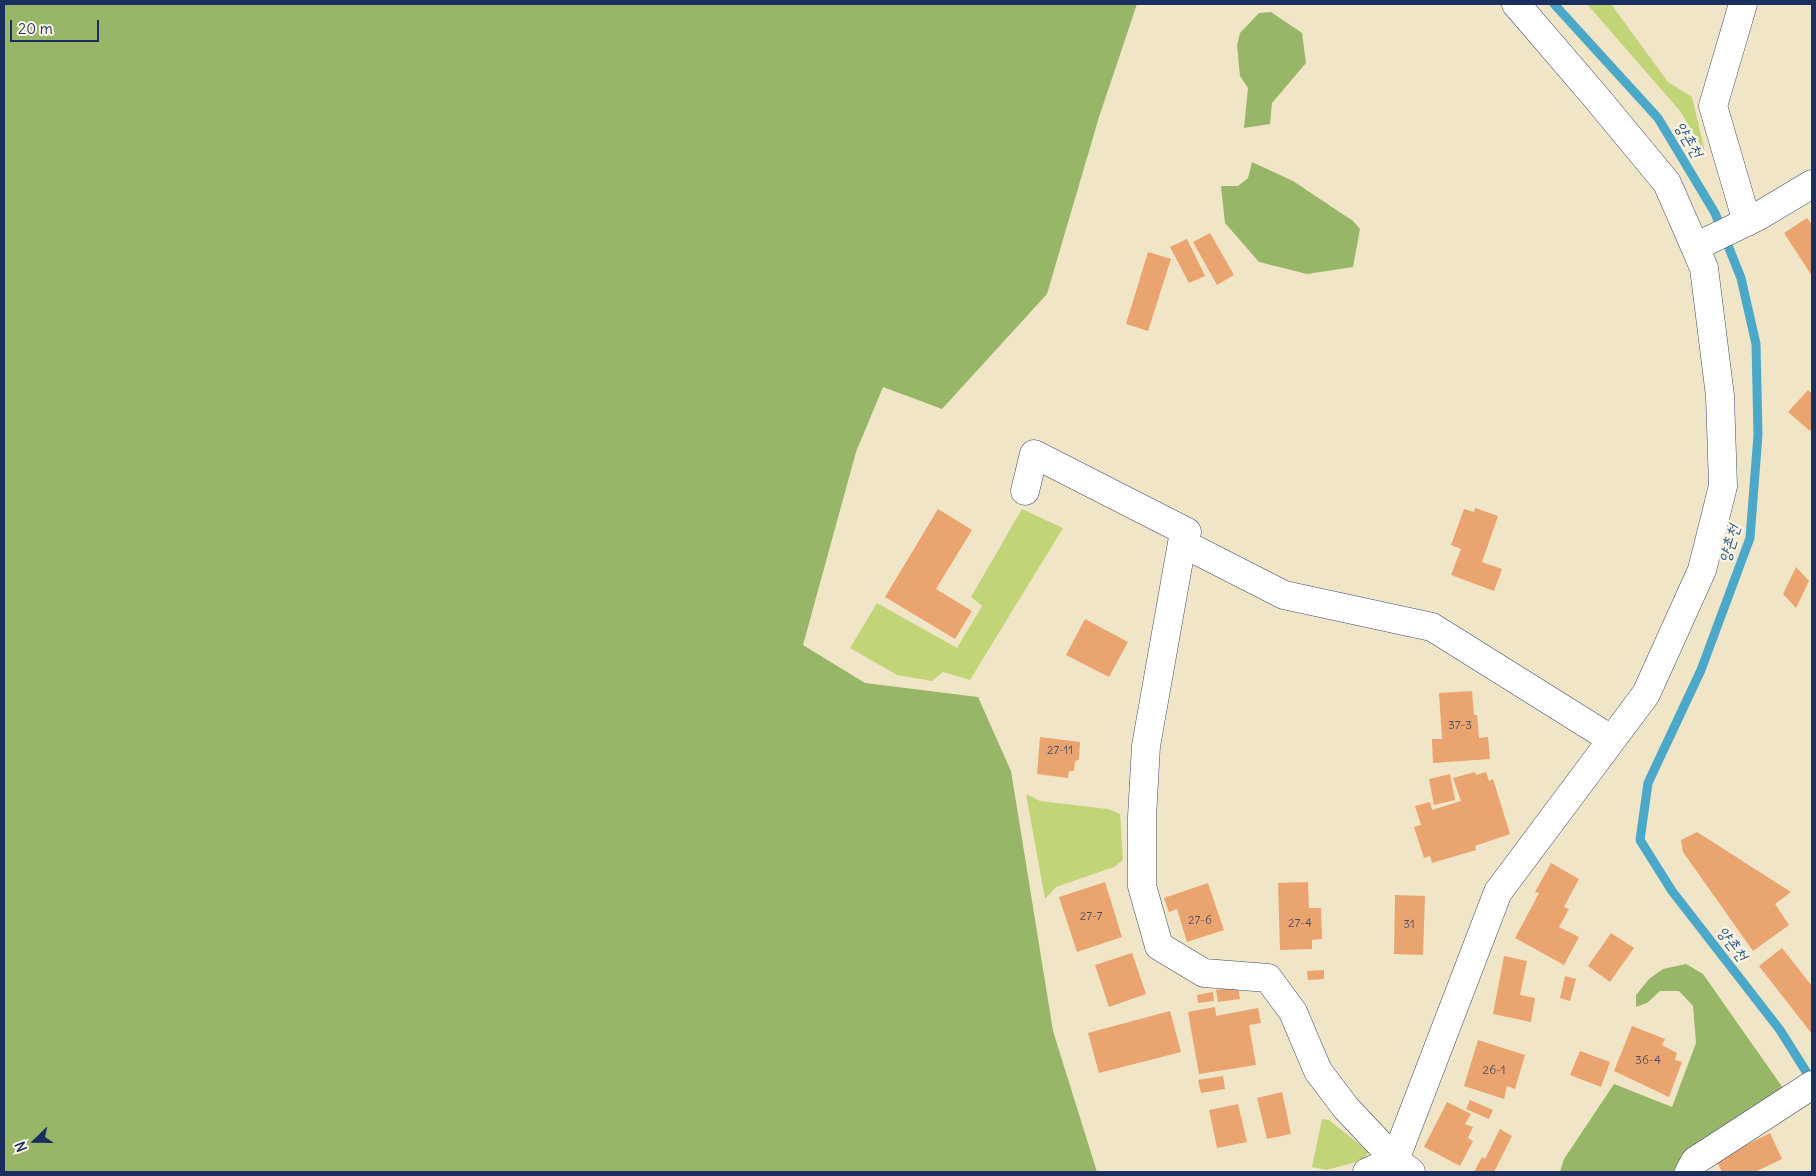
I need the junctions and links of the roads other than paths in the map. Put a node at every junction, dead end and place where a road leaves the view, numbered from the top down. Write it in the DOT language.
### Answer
graph roads {
  1 [pos="1516,4"];
  2 [pos="1743,4"];
  3 [pos="1812,184"];
  4 [pos="1744,224"];
  5 [pos="1700,245"];
  6 [pos="1025,491"];
  7 [pos="1182,543"];
  8 [pos="1611,739"];
  9 [pos="1805,1090"];
  10 [pos="1403,1166"];
  11 [pos="1367,1172"];
  12 [pos="1689,1172"];
  1 -- 5 [label="street"];
  2 -- 4 [label="street"];
  3 -- 4 [label="street"];
  4 -- 5 [label="street"];
  5 -- 8 [label="street"];
  6 -- 7 [label="street"];
  7 -- 8 [label="street"];
  7 -- 10 [label="street"];
  8 -- 10 [label="street"];
  9 -- 12 [label="street"];
  10 -- 11 [label="street"];
}
